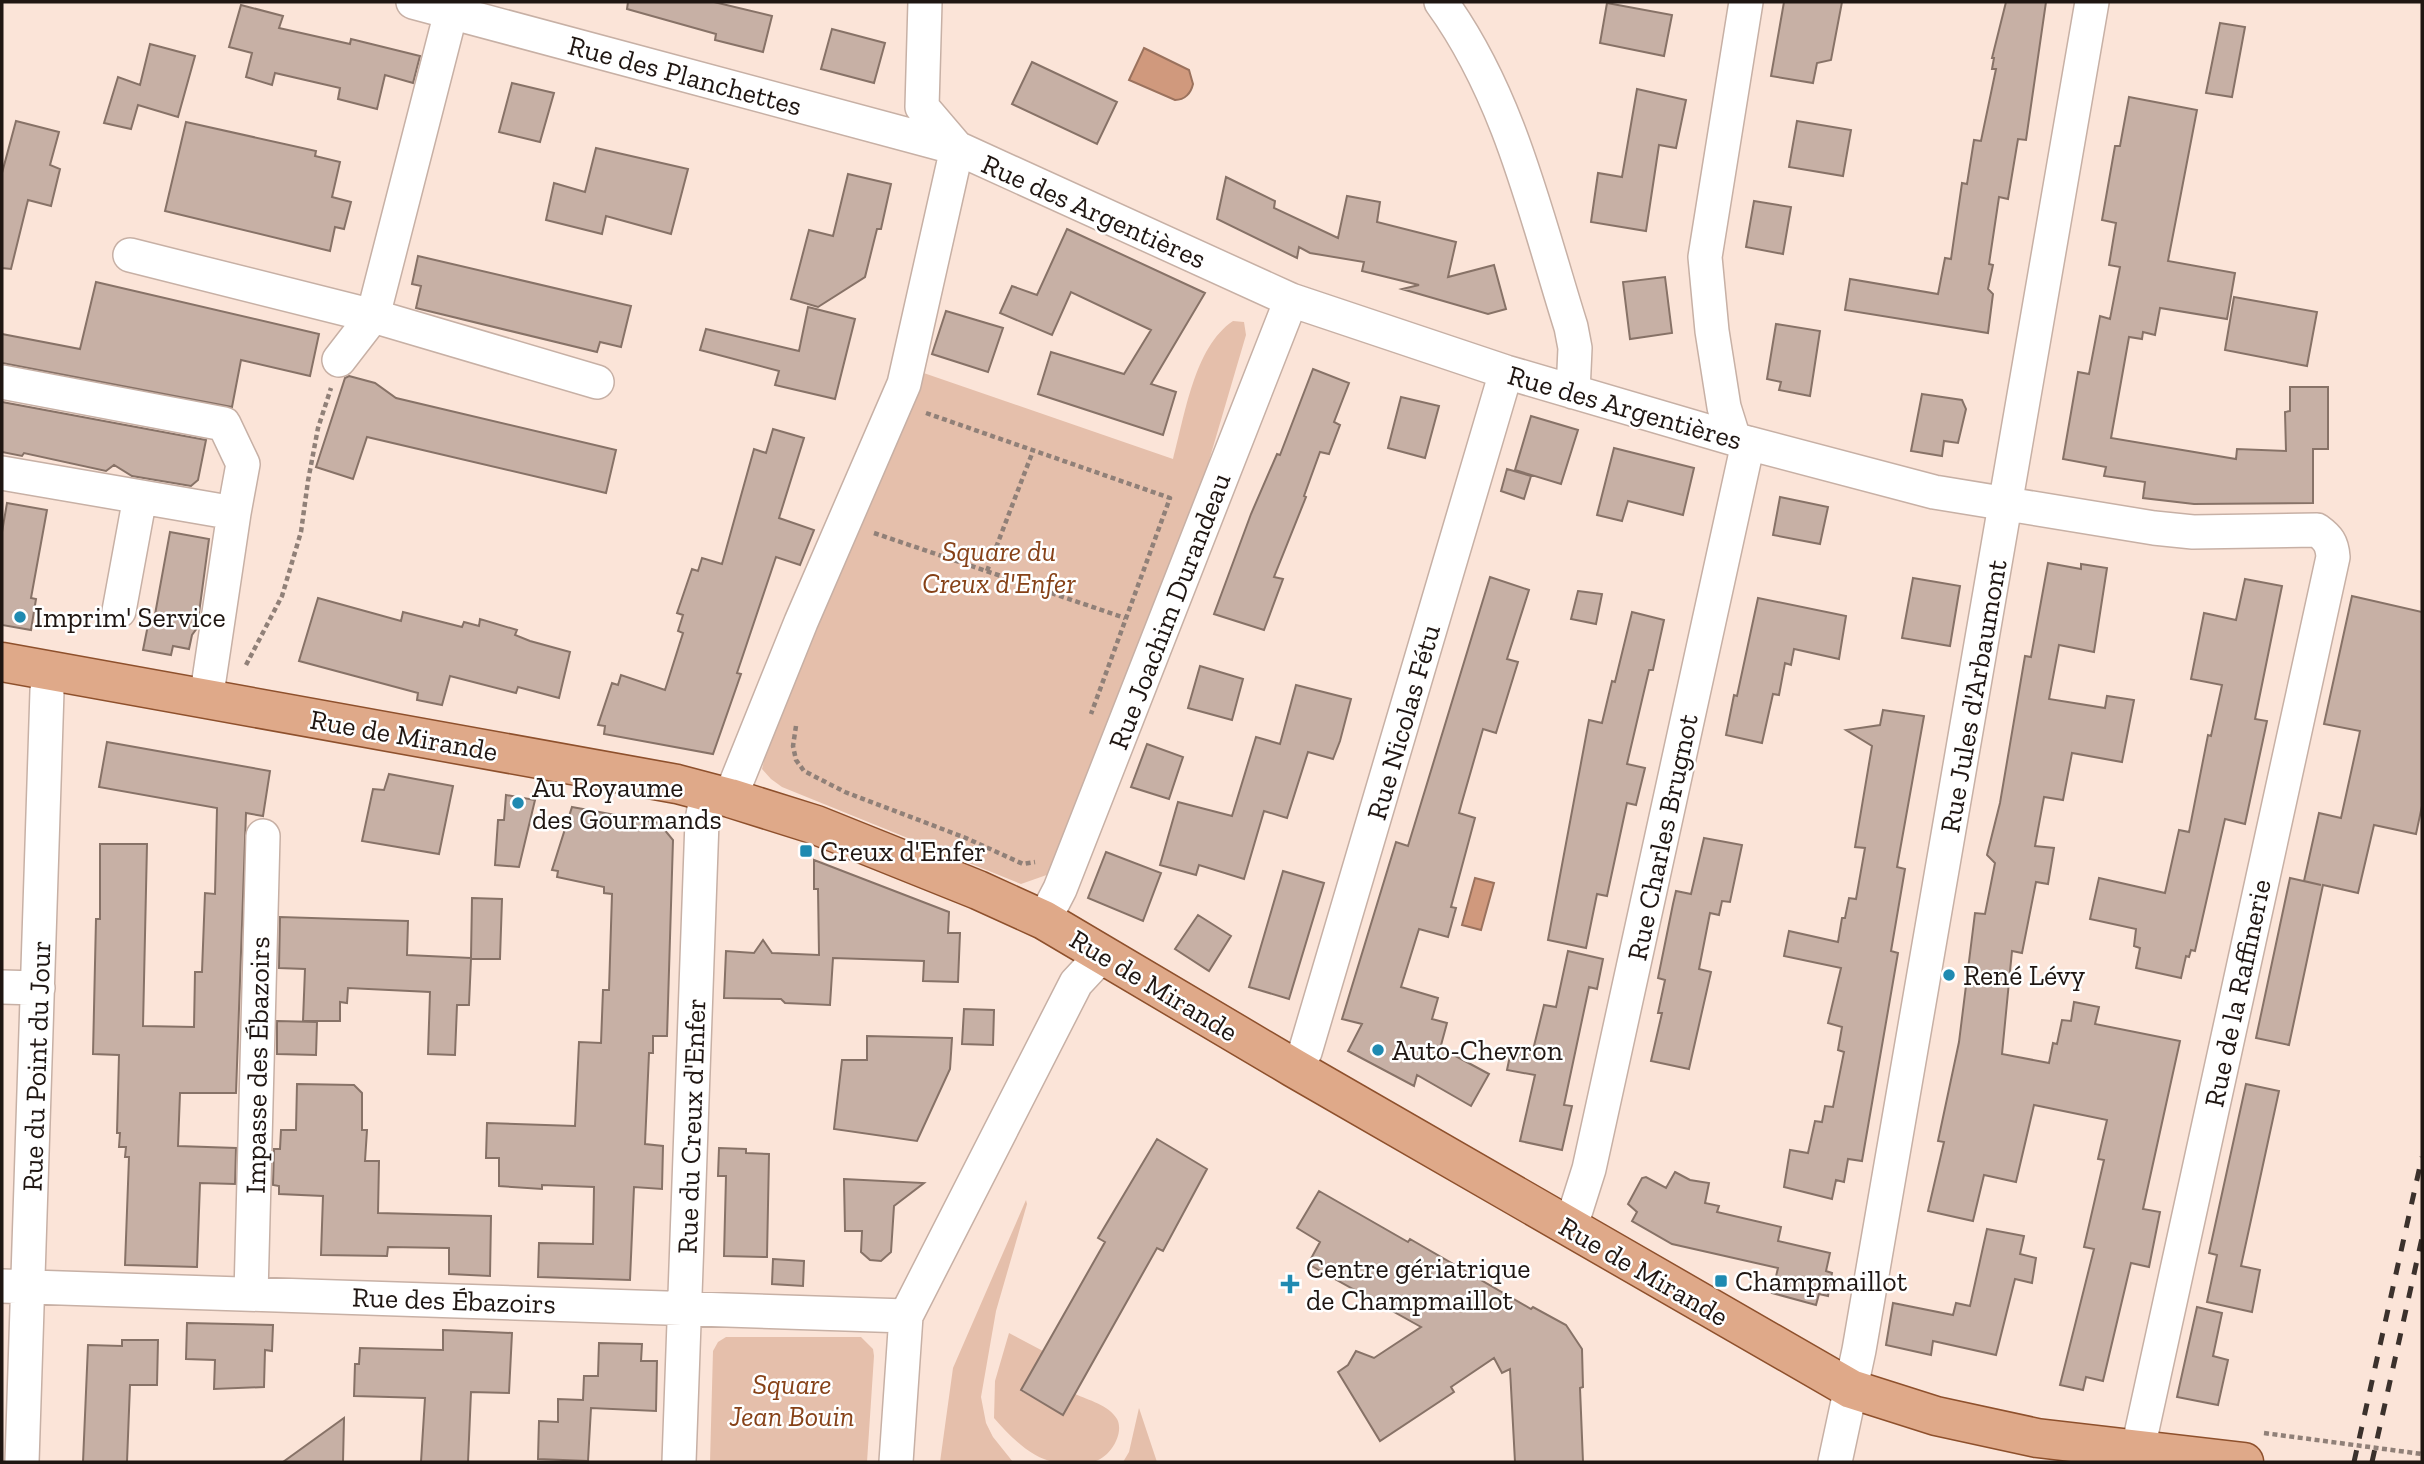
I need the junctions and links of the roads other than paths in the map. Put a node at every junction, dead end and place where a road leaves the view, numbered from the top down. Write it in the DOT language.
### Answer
graph roads {
  1 [pos="413,2"];
  2 [pos="925,2"];
  3 [pos="1441,2"];
  4 [pos="1746,2"];
  5 [pos="2092,2"];
  6 [pos="451,12"];
  7 [pos="957,148"];
  8 [pos="130,255"];
  9 [pos="1291,300"];
  10 [pos="373,316"];
  11 [pos="339,360"];
  12 [pos="1506,372"];
  13 [pos="597,382"];
  14 [pos="2,383"];
  15 [pos="1573,392"];
  16 [pos="1741,441"];
  17 [pos="2,473"];
  18 [pos="140,497"];
  19 [pos="2006,505"];
  20 [pos="234,513"];
  21 [pos="2326,537"];
  22 [pos="119,611"];
  23 [pos="2,662"];
  24 [pos="49,670"];
  25 [pos="217,702"];
  26 [pos="718,794"];
  27 [pos="263,836"];
  28 [pos="1044,920"];
  29 [pos="1103,954"];
  30 [pos="2,987"];
  31 [pos="38,988"];
  32 [pos="1294,1068"];
  33 [pos="1570,1228"];
  34 [pos="16,1286"];
  35 [pos="251,1294"];
  36 [pos="684,1308"];
  37 [pos="906,1316"];
  38 [pos="1851,1389"];
  39 [pos="2247,1447"];
  40 [pos="2137,1457"];
  41 [pos="22,1462"];
  42 [pos="679,1462"];
  43 [pos="897,1462"];
  44 [pos="1835,1462"];
  1 -- 6 [label="street, Rue des Planchettes"];
  2 -- 7 [label="street"];
  3 -- 15 [label="street"];
  4 -- 16 [label="street"];
  5 -- 19 [label="street, Rue Jules d'Arbaumont"];
  6 -- 7 [label="street, Rue des Planchettes"];
  6 -- 10 [label="street"];
  7 -- 9 [label="street, Rue des Argentières"];
  7 -- 26 [label="street"];
  8 -- 10 [label="street"];
  9 -- 12 [label="street, Rue des Argentières"];
  9 -- 28 [label="street, Rue Joachim Durandeau"];
  10 -- 11 [label="street"];
  10 -- 13 [label="street"];
  12 -- 15 [label="street, Rue des Argentières"];
  12 -- 32 [label="street, Rue Nicolas Fétu"];
  14 -- 20 [label="street"];
  15 -- 16 [label="street, Rue des Argentières"];
  16 -- 19 [label="street, Rue des Argentières"];
  16 -- 33 [label="street, Rue Charles Brugnot"];
  17 -- 18 [label="street"];
  18 -- 20 [label="street"];
  18 -- 22 [label="street"];
  19 -- 21 [label="street, Rue des Argentières"];
  19 -- 38 [label="street, Rue Jules d'Arbaumont"];
  20 -- 25 [label="street"];
  21 -- 40 [label="street, Rue de la Raffinerie"];
  23 -- 24 [label="main road, Rue de Mirande"];
  24 -- 25 [label="main road, Rue de Mirande"];
  24 -- 31 [label="street, Rue du Point du Jour"];
  25 -- 26 [label="main road, Rue de Mirande"];
  26 -- 28 [label="main road, Rue de Mirande"];
  26 -- 36 [label="street, Rue du Creux d'Enfer"];
  27 -- 35 [label="street, Impasse des Ébazoirs"];
  28 -- 29 [label="main road, Rue de Mirande"];
  29 -- 32 [label="main road, Rue de Mirande"];
  29 -- 37 [label="street"];
  30 -- 31 [label="street"];
  31 -- 34 [label="street, Rue du Point du Jour"];
  32 -- 33 [label="main road, Rue de Mirande"];
  33 -- 38 [label="main road, Rue de Mirande"];
  34 -- 35 [label="street, Rue des Ébazoirs"];
  34 -- 41 [label="street, Rue du Point du Jour"];
  35 -- 36 [label="street, Rue des Ébazoirs"];
  36 -- 37 [label="street, Rue des Ébazoirs"];
  36 -- 42 [label="street, Rue du Creux d'Enfer"];
  37 -- 43 [label="street"];
  38 -- 40 [label="main road, Rue de Mirande"];
  38 -- 44 [label="street, Rue Jules d'Arbaumont"];
  39 -- 40 [label="main road, Rue de Mirande"];
}
